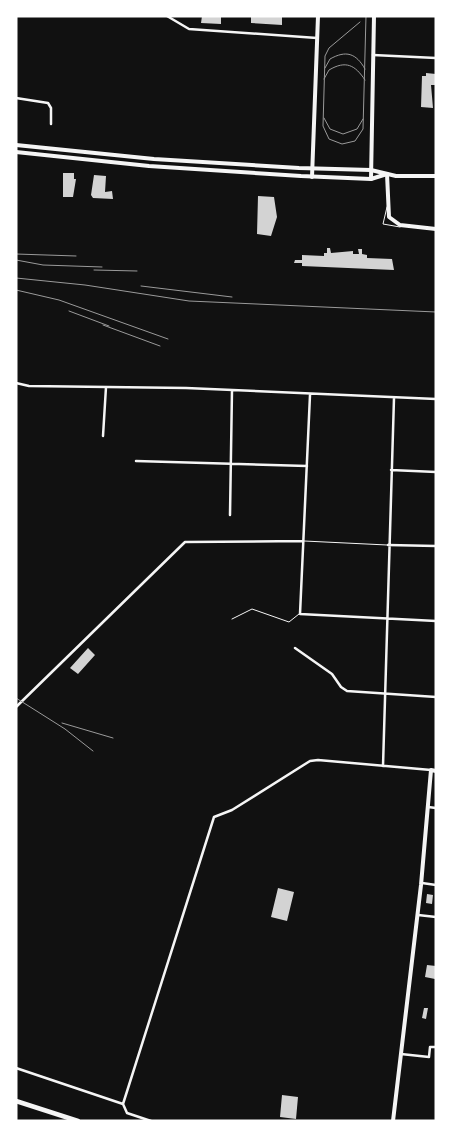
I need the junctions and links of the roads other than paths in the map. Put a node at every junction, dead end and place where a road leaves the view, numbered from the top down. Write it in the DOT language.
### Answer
graph roads {
  1 [pos="167,16"];
  2 [pos="318,16"];
  3 [pos="374,16"];
  4 [pos="317,38"];
  5 [pos="373,55"];
  6 [pos="436,58"];
  7 [pos="16,98"];
  8 [pos="51,124"];
  9 [pos="16,145"];
  10 [pos="16,152"];
  11 [pos="313,168"];
  12 [pos="371,170"];
  13 [pos="387,174"];
  14 [pos="312,176"];
  15 [pos="436,176"];
  16 [pos="371,179"];
  17 [pos="387,205"];
  18 [pos="408,227"];
  19 [pos="436,228"];
  20 [pos="16,383"];
  21 [pos="106,387"];
  22 [pos="232,390"];
  23 [pos="310,395"];
  24 [pos="394,398"];
  25 [pos="436,399"];
  26 [pos="103,436"];
  27 [pos="136,462"];
  28 [pos="231,464"];
  29 [pos="307,466"];
  30 [pos="391,470"];
  31 [pos="436,472"];
  32 [pos="230,515"];
  33 [pos="303,541"];
  34 [pos="388,545"];
  35 [pos="436,546"];
  36 [pos="300,614"];
  37 [pos="232,618"];
  38 [pos="386,619"];
  39 [pos="436,621"];
  40 [pos="295,648"];
  41 [pos="385,694"];
  42 [pos="436,697"];
  43 [pos="16,707"];
  44 [pos="383,766"];
  45 [pos="434,770"];
  46 [pos="428,808"];
  47 [pos="436,808"];
  48 [pos="422,883"];
  49 [pos="436,885"];
  50 [pos="418,915"];
  51 [pos="436,917"];
  52 [pos="436,1046"];
  53 [pos="401,1054"];
  54 [pos="16,1068"];
  55 [pos="16,1101"];
  56 [pos="124,1104"];
  57 [pos="78,1121"];
  58 [pos="151,1121"];
  59 [pos="393,1121"];
  1 -- 4 [label="street"];
  2 -- 4 [label="main road"];
  3 -- 5 [label="main road"];
  4 -- 11 [label="main road"];
  5 -- 6 [label="street"];
  5 -- 12 [label="main road"];
  7 -- 8 [label="street"];
  9 -- 11 [label="main road"];
  10 -- 14 [label="main road"];
  11 -- 12 [label="main road"];
  11 -- 14 [label="main road"];
  12 -- 13 [label="main road"];
  12 -- 16 [label="main road"];
  13 -- 15 [label="main road"];
  13 -- 16 [label="main road"];
  13 -- 17 [label="main road"];
  14 -- 16 [label="main road"];
  17 -- 18 [label="main road"];
  17 -- 18 [label="lane"];
  18 -- 19 [label="main road"];
  20 -- 21 [label="street"];
  21 -- 22 [label="street"];
  21 -- 26 [label="street"];
  22 -- 23 [label="street"];
  22 -- 28 [label="street"];
  23 -- 24 [label="street"];
  23 -- 29 [label="street"];
  24 -- 25 [label="street"];
  24 -- 30 [label="street"];
  27 -- 28 [label="street"];
  28 -- 29 [label="street"];
  28 -- 32 [label="street"];
  29 -- 33 [label="street"];
  30 -- 31 [label="street"];
  30 -- 34 [label="street"];
  33 -- 34 [label="lane"];
  33 -- 36 [label="street"];
  33 -- 43 [label="street"];
  34 -- 35 [label="street"];
  34 -- 38 [label="street"];
  36 -- 37 [label="lane"];
  36 -- 38 [label="street"];
  38 -- 39 [label="street"];
  38 -- 41 [label="street"];
  40 -- 41 [label="street"];
  41 -- 42 [label="street"];
  41 -- 44 [label="street"];
  44 -- 45 [label="street"];
  44 -- 56 [label="street"];
  45 -- 46 [label="main road"];
  46 -- 47 [label="street"];
  46 -- 48 [label="main road"];
  48 -- 49 [label="street"];
  48 -- 50 [label="main road"];
  50 -- 51 [label="street"];
  50 -- 53 [label="main road"];
  52 -- 53 [label="street"];
  53 -- 59 [label="main road"];
  54 -- 56 [label="street"];
  55 -- 57 [label="highway"];
  56 -- 58 [label="street"];
}
